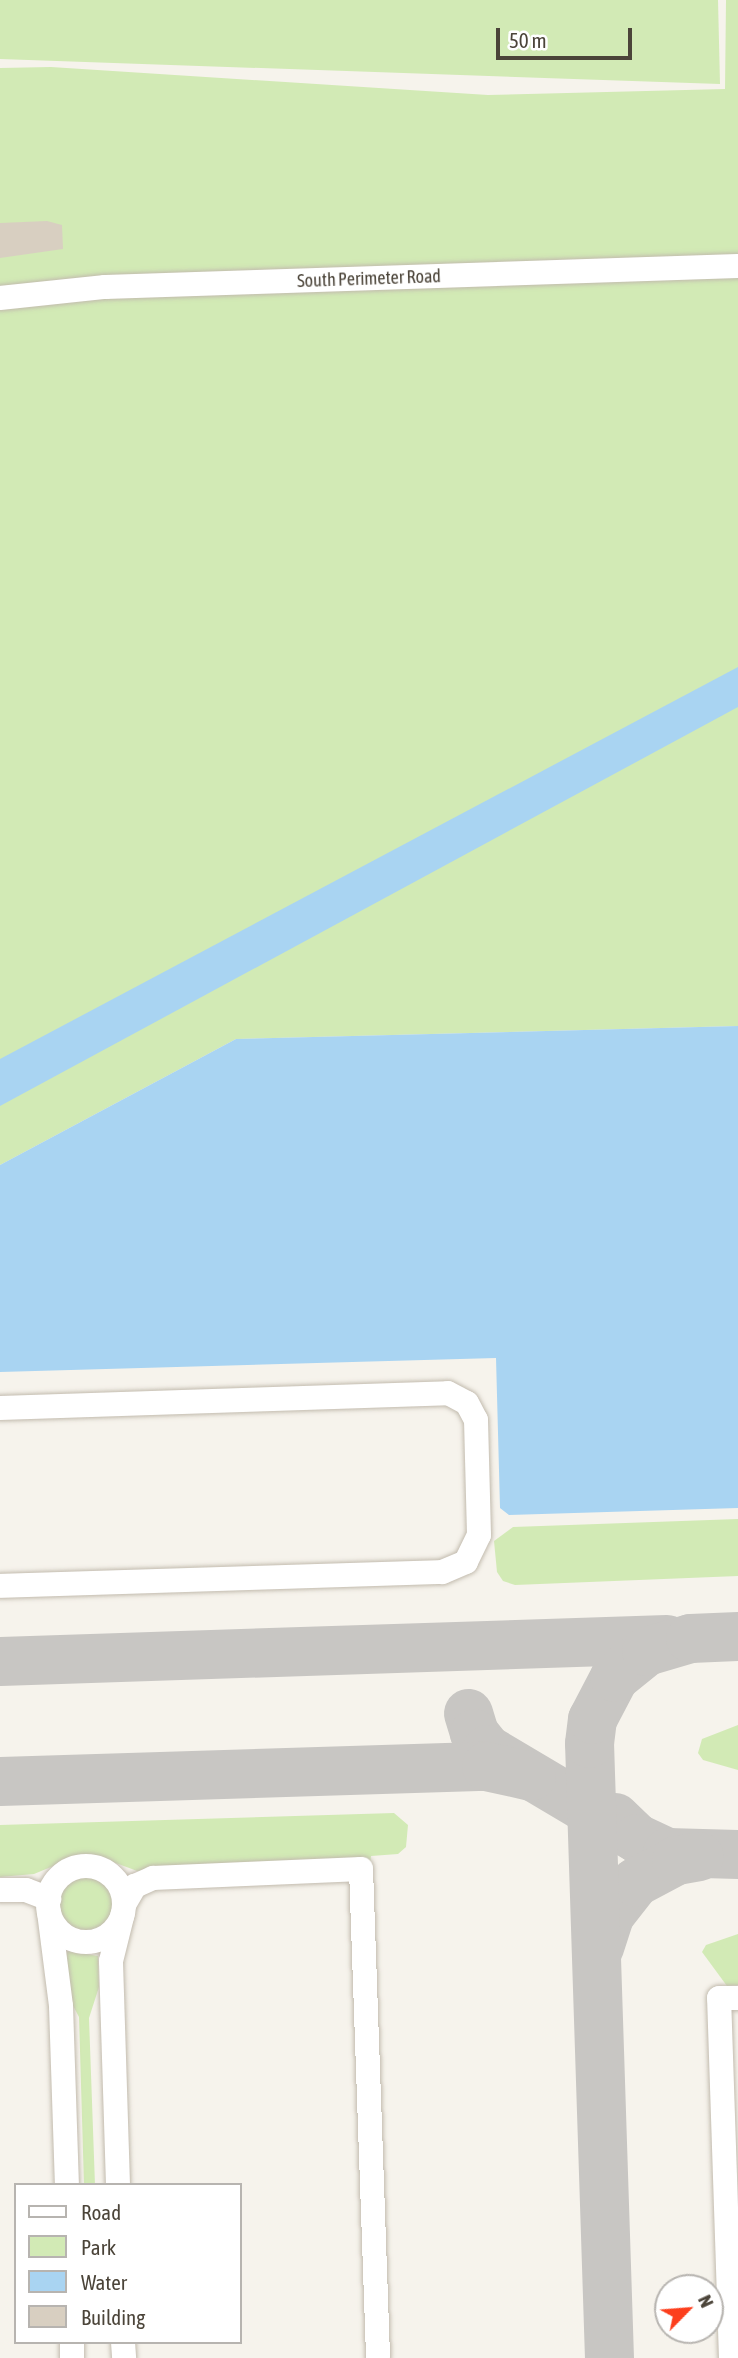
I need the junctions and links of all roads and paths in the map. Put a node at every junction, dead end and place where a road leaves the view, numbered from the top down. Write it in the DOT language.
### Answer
graph roads {
  1 [pos="738,267"];
  2 [pos="0,298"];
  3 [pos="0,1408"];
  4 [pos="0,1586"];
  5 [pos="0,1890"];
  6 [pos="49,1905"];
  7 [pos="124,1908"];
  8 [pos="729,1998"];
  9 [pos="67,2183"];
  10 [pos="118,2183"];
  11 [pos="378,2358"];
  12 [pos="731,2358"];
  1 -- 2 [label="lane, South Perimeter Road"];
  3 -- 4 [label="lane"];
  5 -- 6 [label="lane"];
  6 -- 7 [label="lane"];
  6 -- 7 [label="lane"];
  6 -- 9 [label="lane"];
  7 -- 10 [label="lane"];
  7 -- 11 [label="lane"];
  8 -- 12 [label="lane"];
}
